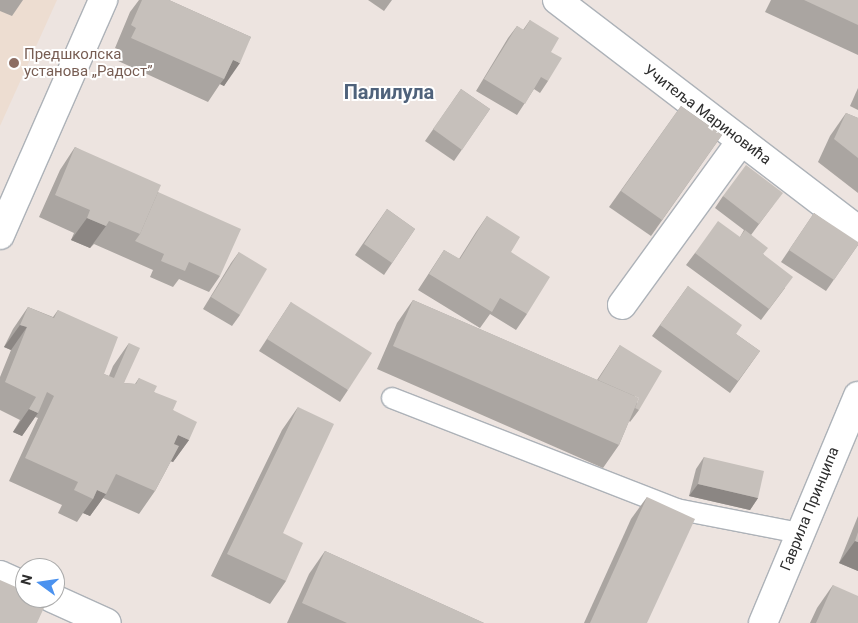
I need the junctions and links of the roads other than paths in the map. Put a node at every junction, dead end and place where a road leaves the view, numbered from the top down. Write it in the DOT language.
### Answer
graph roads {
  1 [pos="103,0"];
  2 [pos="557,0"];
  3 [pos="741,141"];
  4 [pos="858,230"];
  5 [pos="0,235"];
  6 [pos="622,305"];
  7 [pos="858,396"];
  8 [pos="392,398"];
  9 [pos="850,436"];
  10 [pos="800,533"];
  11 [pos="0,575"];
  12 [pos="15,582"];
  13 [pos="65,604"];
  14 [pos="107,623"];
  15 [pos="763,623"];
  1 -- 5 [label="street"];
  2 -- 3 [label="street, Учитеља Мариновића"];
  3 -- 4 [label="street, Учитеља Мариновића"];
  3 -- 6 [label="street"];
  7 -- 9 [label="street, Гаврила Принципа"];
  8 -- 10 [label="lane"];
  9 -- 10 [label="street, Гаврила Принципа"];
  10 -- 15 [label="street, Гаврила Принципа"];
  11 -- 12 [label="street"];
  13 -- 14 [label="street"];
}
